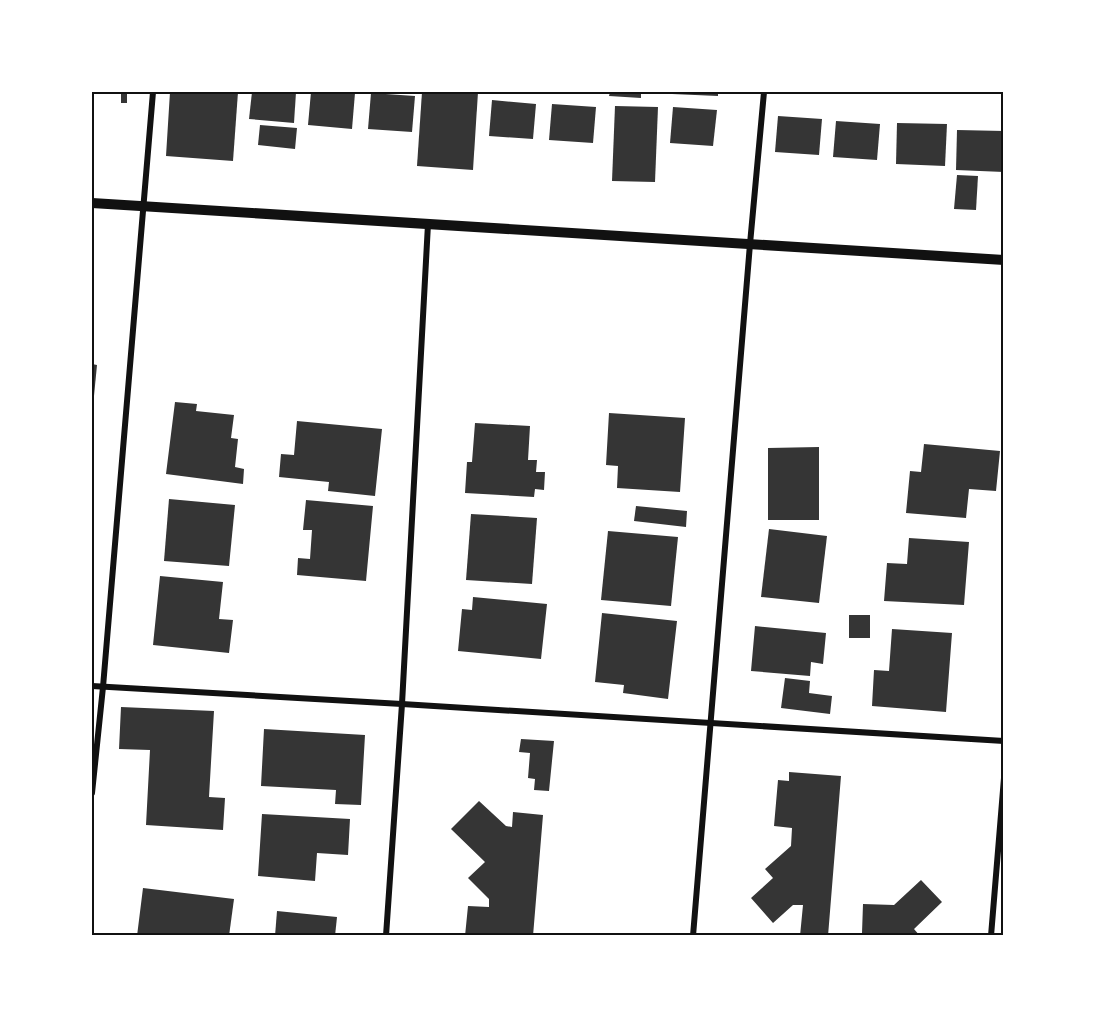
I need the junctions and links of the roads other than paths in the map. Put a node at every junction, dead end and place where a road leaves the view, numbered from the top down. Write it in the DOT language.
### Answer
graph roads {
  1 [pos="153,92"];
  2 [pos="764,92"];
  3 [pos="92,203"];
  4 [pos="144,206"];
  5 [pos="428,224"];
  6 [pos="750,244"];
  7 [pos="1004,260"];
  8 [pos="92,686"];
  9 [pos="103,687"];
  10 [pos="402,704"];
  11 [pos="711,722"];
  12 [pos="1004,741"];
  13 [pos="1004,778"];
  14 [pos="92,793"];
  15 [pos="386,936"];
  16 [pos="693,936"];
  17 [pos="991,936"];
  1 -- 4 [label="street"];
  2 -- 6 [label="street"];
  3 -- 4 [label="street"];
  4 -- 5 [label="street"];
  4 -- 9 [label="street"];
  5 -- 6 [label="street"];
  5 -- 10 [label="street"];
  6 -- 7 [label="street"];
  6 -- 11 [label="street"];
  8 -- 9 [label="street"];
  9 -- 10 [label="street"];
  9 -- 14 [label="street"];
  10 -- 11 [label="street"];
  10 -- 15 [label="street"];
  11 -- 12 [label="street"];
  11 -- 16 [label="street"];
  13 -- 17 [label="street"];
}
